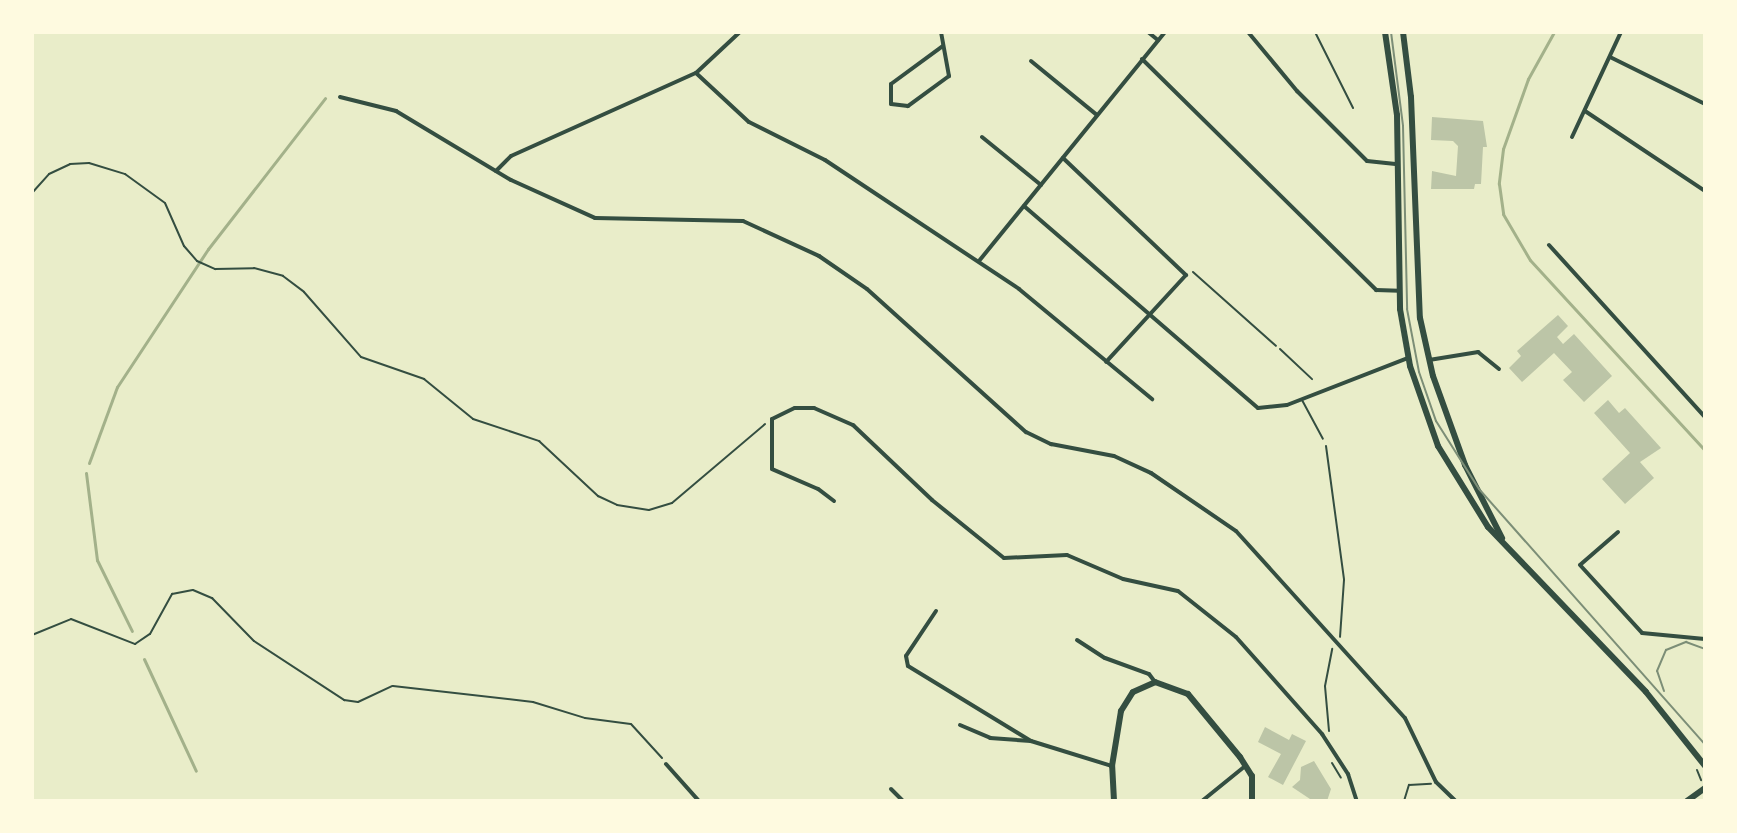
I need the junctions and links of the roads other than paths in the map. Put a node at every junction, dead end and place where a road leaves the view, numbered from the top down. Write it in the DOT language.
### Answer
graph roads {
  1 [pos="740,32"];
  2 [pos="941,32"];
  3 [pos="1148,32"];
  4 [pos="1165,32"];
  5 [pos="1248,32"];
  6 [pos="1385,32"];
  7 [pos="1403,32"];
  8 [pos="1621,32"];
  9 [pos="1158,40"];
  10 [pos="943,46"];
  11 [pos="1610,57"];
  12 [pos="1142,59"];
  13 [pos="1031,61"];
  14 [pos="696,73"];
  15 [pos="340,97"];
  16 [pos="1705,104"];
  17 [pos="1585,111"];
  18 [pos="1097,115"];
  19 [pos="982,137"];
  20 [pos="1572,137"];
  21 [pos="1063,158"];
  22 [pos="1398,164"];
  23 [pos="496,171"];
  24 [pos="1041,185"];
  25 [pos="1705,191"];
  26 [pos="1024,206"];
  27 [pos="1549,245"];
  28 [pos="979,261"];
  29 [pos="1399,291"];
  30 [pos="1149,316"];
  31 [pos="1280,349"];
  32 [pos="1408,358"];
  33 [pos="1429,360"];
  34 [pos="1105,363"];
  35 [pos="1499,369"];
  36 [pos="1312,379"];
  37 [pos="1152,399"];
  38 [pos="1301,399"];
  39 [pos="1705,417"];
  40 [pos="1323,439"];
  41 [pos="1469,474"];
  42 [pos="1456,479"];
  43 [pos="834,501"];
  44 [pos="1618,532"];
  45 [pos="1509,548"];
  46 [pos="936,611"];
  47 [pos="1705,639"];
  48 [pos="1077,640"];
  49 [pos="1155,682"];
  50 [pos="960,725"];
  51 [pos="1031,741"];
  52 [pos="666,764"];
  53 [pos="1246,765"];
  54 [pos="1112,766"];
  55 [pos="1705,766"];
  56 [pos="1705,788"];
  57 [pos="891,789"];
  58 [pos="699,801"];
  59 [pos="903,801"];
  60 [pos="1114,801"];
  61 [pos="1202,801"];
  62 [pos="1252,801"];
  63 [pos="1357,801"];
  64 [pos="1456,801"];
  65 [pos="1687,801"];
  1 -- 14 [label="street"];
  2 -- 10 [label="street"];
  3 -- 9 [label="street"];
  4 -- 9 [label="street"];
  5 -- 22 [label="street"];
  6 -- 22 [label="street"];
  7 -- 33 [label="street"];
  8 -- 11 [label="street"];
  9 -- 12 [label="street"];
  10 -- 10 [label="street"];
  11 -- 16 [label="street"];
  11 -- 17 [label="street"];
  12 -- 18 [label="street"];
  12 -- 29 [label="street"];
  13 -- 18 [label="street"];
  14 -- 23 [label="street"];
  14 -- 28 [label="street"];
  15 -- 23 [label="street"];
  17 -- 20 [label="street"];
  17 -- 25 [label="street"];
  18 -- 21 [label="street"];
  19 -- 24 [label="street"];
  21 -- 24 [label="street"];
  21 -- 30 [label="street"];
  22 -- 29 [label="street"];
  23 -- 64 [label="street"];
  24 -- 26 [label="street"];
  26 -- 28 [label="street"];
  26 -- 30 [label="street"];
  27 -- 39 [label="street"];
  28 -- 34 [label="street"];
  29 -- 32 [label="street"];
  30 -- 34 [label="street"];
  30 -- 38 [label="street"];
  31 -- 36 [label="lane"];
  32 -- 38 [label="street"];
  32 -- 42 [label="street"];
  33 -- 35 [label="street"];
  33 -- 41 [label="street"];
  34 -- 37 [label="street"];
  38 -- 40 [label="lane"];
  41 -- 42 [label="street"];
  41 -- 45 [label="street"];
  42 -- 45 [label="street"];
  43 -- 63 [label="street"];
  44 -- 47 [label="street"];
  45 -- 55 [label="street"];
  46 -- 51 [label="street"];
  48 -- 49 [label="street"];
  49 -- 53 [label="street"];
  49 -- 54 [label="street"];
  50 -- 51 [label="street"];
  51 -- 54 [label="street"];
  52 -- 58 [label="street"];
  53 -- 61 [label="street"];
  53 -- 62 [label="street"];
  54 -- 60 [label="street"];
  56 -- 65 [label="street"];
  57 -- 59 [label="street"];
}
